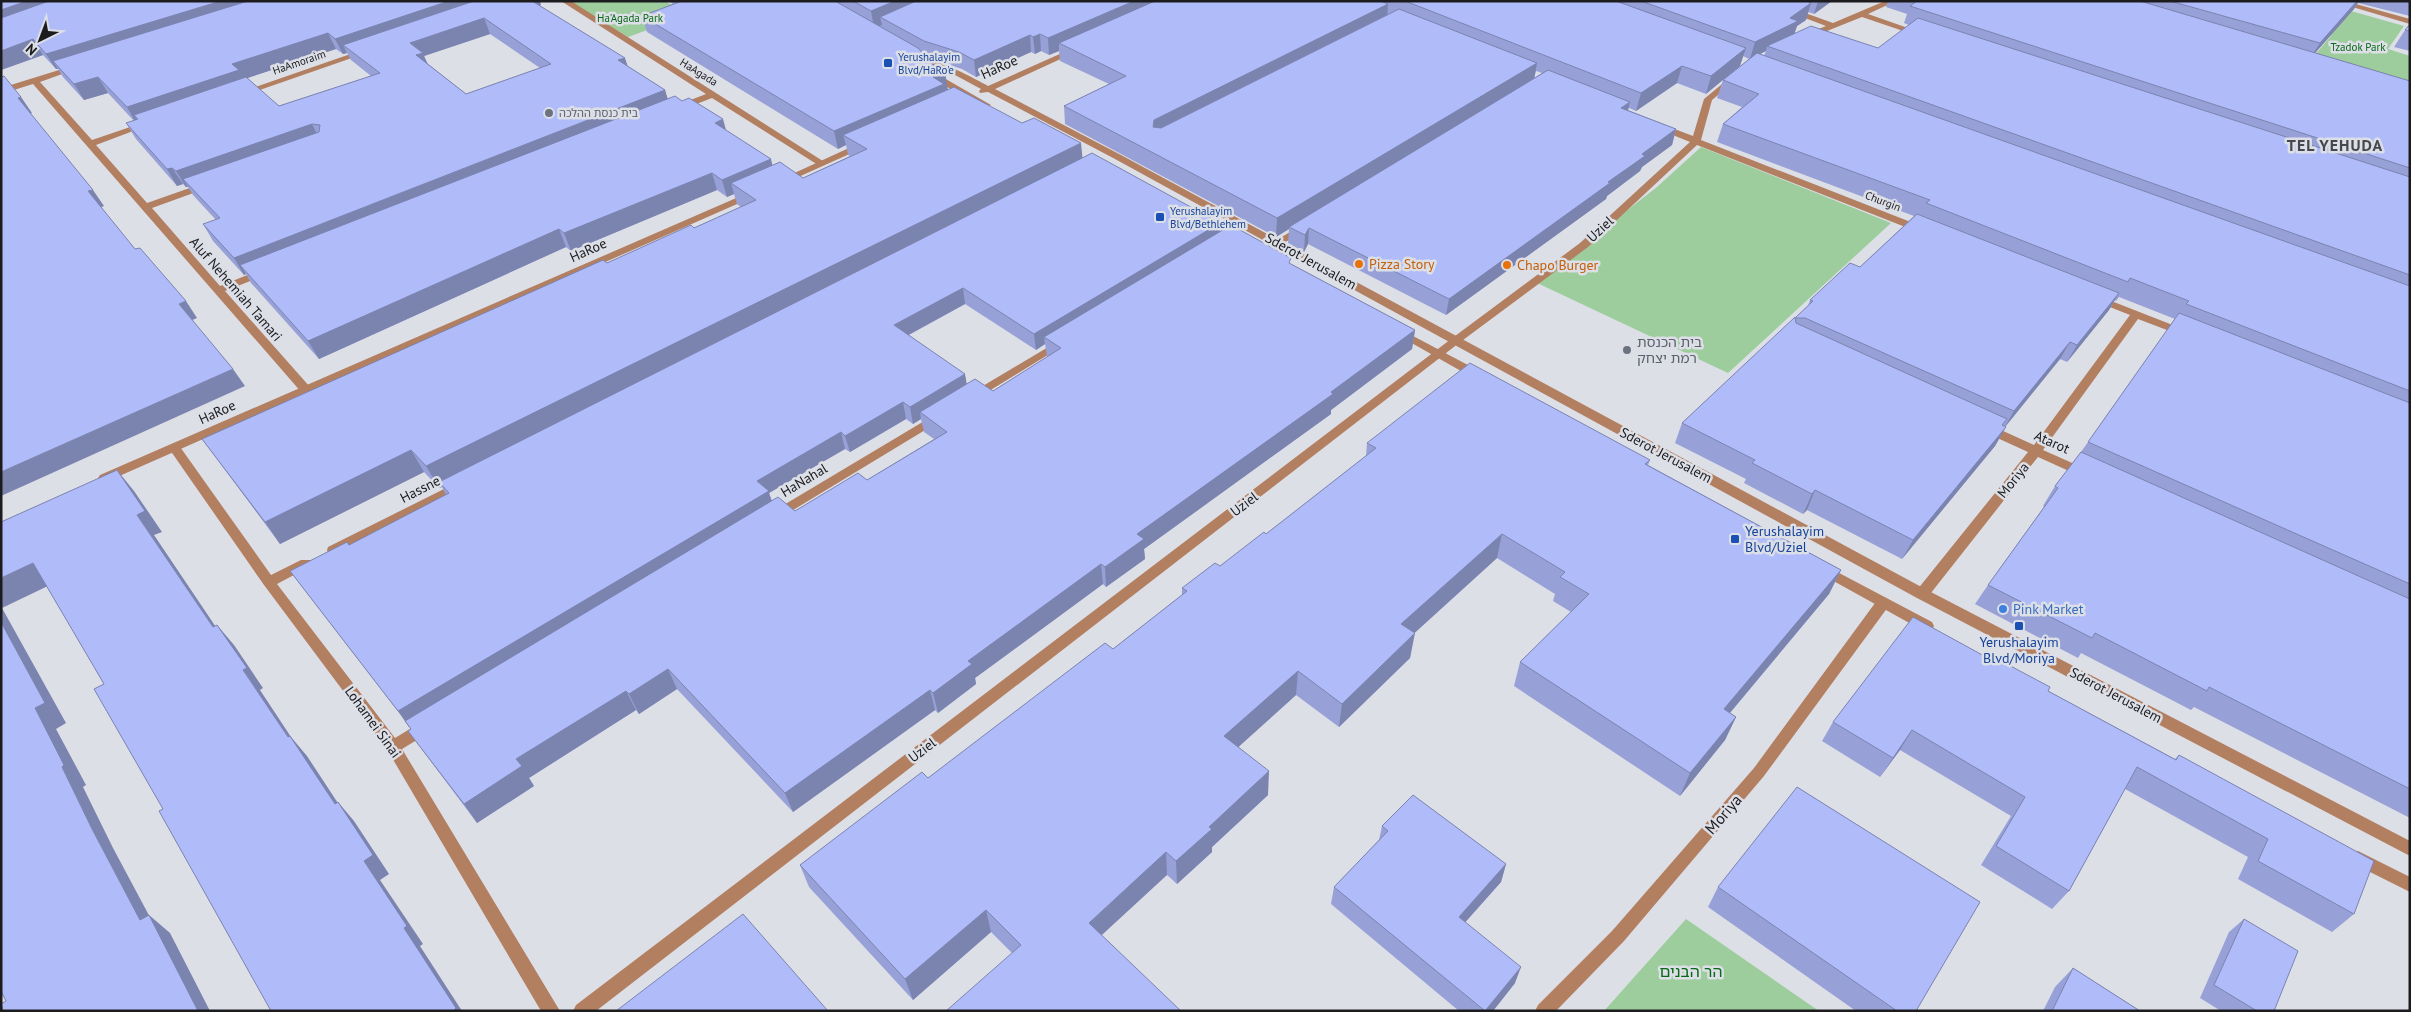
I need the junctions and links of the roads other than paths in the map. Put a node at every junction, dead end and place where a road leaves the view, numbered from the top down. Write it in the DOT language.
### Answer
graph roads {
  1 [pos="565,1"];
  2 [pos="1764,1"];
  3 [pos="1892,1"];
  4 [pos="2336,1"];
  5 [pos="1861,14"];
  6 [pos="2410,22"];
  7 [pos="1831,25"];
  8 [pos="1927,36"];
  9 [pos="1797,42"];
  10 [pos="1086,45"];
  11 [pos="374,49"];
  12 [pos="906,52"];
  13 [pos="923,62"];
  14 [pos="82,67"];
  15 [pos="1743,70"];
  16 [pos="35,81"];
  17 [pos="988,89"];
  18 [pos="1,91"];
  19 [pos="713,94"];
  20 [pos="232,96"];
  21 [pos="971,96"];
  22 [pos="953,104"];
  23 [pos="997,110"];
  24 [pos="667,112"];
  25 [pos="156,122"];
  26 [pos="1651,123"];
  27 [pos="874,140"];
  28 [pos="1696,141"];
  29 [pos="90,144"];
  30 [pos="821,163"];
  31 [pos="221,180"];
  32 [pos="146,207"];
  33 [pos="1311,223"];
  34 [pos="1933,234"];
  35 [pos="1277,243"];
  36 [pos="274,268"];
  37 [pos="219,290"];
  38 [pos="2090,296"];
  39 [pos="2136,314"];
  40 [pos="1390,326"];
  41 [pos="2191,336"];
  42 [pos="1070,337"];
  43 [pos="1455,341"];
  44 [pos="1440,354"];
  45 [pos="1492,383"];
  46 [pos="306,390"];
  47 [pos="960,403"];
  48 [pos="943,414"];
  49 [pos="1973,422"];
  50 [pos="174,447"];
  51 [pos="2036,452"];
  52 [pos="473,479"];
  53 [pos="2098,480"];
  54 [pos="92,483"];
  55 [pos="766,522"];
  56 [pos="1814,564"];
  57 [pos="269,582"];
  58 [pos="1922,594"];
  59 [pos="1883,603"];
  60 [pos="1936,631"];
  61 [pos="435,722"];
  62 [pos="393,747"];
  63 [pos="2410,849"];
  64 [pos="2348,852"];
  65 [pos="2410,885"];
  66 [pos="551,1011"];
  67 [pos="582,1011"];
  68 [pos="1544,1011"];
  1 -- 19 [label="street, HaAgada"];
  2 -- 7 [label="street"];
  3 -- 5 [label="street"];
  4 -- 6 [label="street"];
  5 -- 7 [label="street"];
  5 -- 8 [label="street"];
  7 -- 9 [label="street"];
  10 -- 17 [label="street, HaRoe"];
  11 -- 20 [label="street, HaAmoraim"];
  12 -- 13 [label="street, Sderot Jerusalem"];
  13 -- 17 [label="street, Sderot Jerusalem"];
  13 -- 21 [label="street, Sderot Jerusalem"];
  14 -- 16 [label="street"];
  15 -- 28 [label="street"];
  16 -- 18 [label="street"];
  16 -- 29 [label="street, Aluf Nehemiah Tamari"];
  17 -- 21 [label="street, HaRoe"];
  17 -- 35 [label="street, Sderot Jerusalem"];
  19 -- 24 [label="street"];
  19 -- 30 [label="street, HaAgada"];
  21 -- 22 [label="street, HaRoe"];
  21 -- 23 [label="street, Sderot Jerusalem"];
  25 -- 29 [label="street"];
  26 -- 28 [label="street, Churgin"];
  27 -- 30 [label="street, HaRoe"];
  28 -- 34 [label="street, Churgin"];
  28 -- 43 [label="street, Uziel"];
  29 -- 32 [label="street, Aluf Nehemiah Tamari"];
  30 -- 46 [label="street, HaRoe"];
  31 -- 32 [label="street"];
  32 -- 37 [label="street, Aluf Nehemiah Tamari"];
  33 -- 35 [label="street"];
  35 -- 43 [label="street, Sderot Jerusalem"];
  36 -- 37 [label="street"];
  37 -- 46 [label="street, Aluf Nehemiah Tamari"];
  38 -- 39 [label="street"];
  39 -- 41 [label="street"];
  39 -- 51 [label="street, Moriya"];
  40 -- 44 [label="street"];
  42 -- 47 [label="street"];
  43 -- 44 [label="street, Uziel"];
  43 -- 58 [label="street, Sderot Jerusalem"];
  44 -- 45 [label="street"];
  44 -- 67 [label="street, Uziel"];
  46 -- 50 [label="street, HaRoe"];
  48 -- 55 [label="street, HaNahal"];
  49 -- 51 [label="street, Atarot"];
  50 -- 54 [label="street, HaRoe"];
  50 -- 57 [label="street, Lohamei Sinai"];
  51 -- 53 [label="street, Atarot"];
  51 -- 58 [label="street, Moriya"];
  52 -- 57 [label="street, Hassne"];
  56 -- 59 [label="street"];
  57 -- 62 [label="street, Lohamei Sinai"];
  58 -- 63 [label="street, Sderot Jerusalem"];
  59 -- 60 [label="street"];
  59 -- 68 [label="street, Moriya"];
  61 -- 62 [label="street"];
  62 -- 66 [label="street, Lohamei Sinai"];
  64 -- 65 [label="street"];
}
